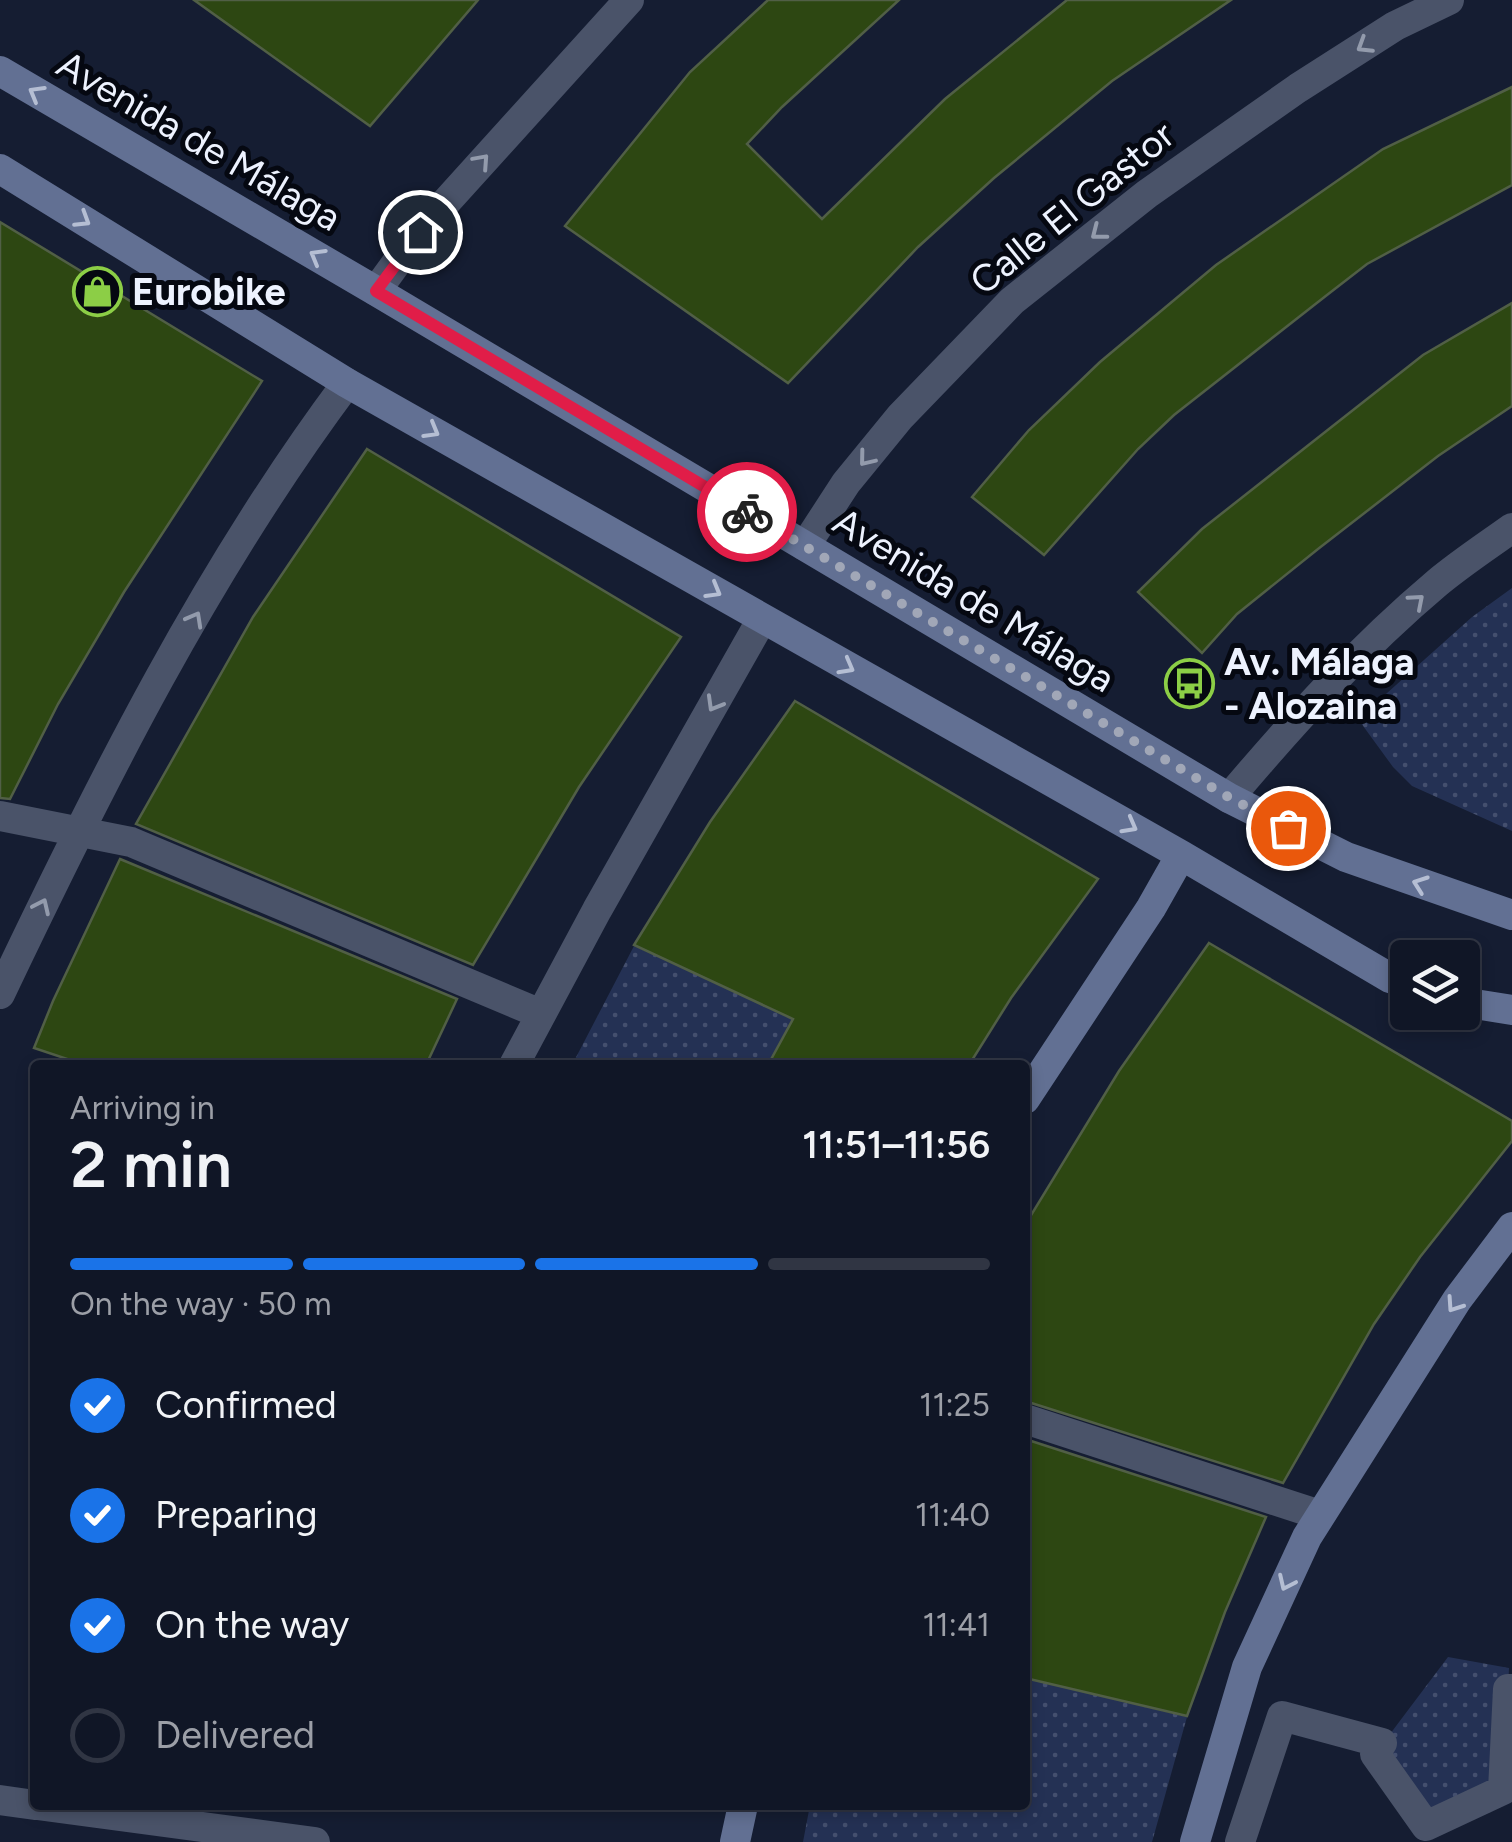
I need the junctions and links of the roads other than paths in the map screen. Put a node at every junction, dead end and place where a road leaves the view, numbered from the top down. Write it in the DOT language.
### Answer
graph roads {
  1 [pos="628,0"];
  2 [pos="1449,0"];
  3 [pos="0,72"];
  4 [pos="0,168"];
  5 [pos="376,291"];
  6 [pos="347,382"];
  7 [pos="1512,528"];
  8 [pos="804,546"];
  9 [pos="762,619"];
  10 [pos="1230,798"];
  11 [pos="0,816"];
  12 [pos="76,833"];
  13 [pos="1181,855"];
  14 [pos="1512,915"];
  15 [pos="1390,978"];
  16 [pos="0,994"];
  17 [pos="1480,1005"];
  18 [pos="1512,1010"];
  19 [pos="541,1014"];
  20 [pos="517,1060"];
  21 [pos="1030,1091"];
  22 [pos="1512,1227"];
  23 [pos="1030,1421"];
  24 [pos="1320,1515"];
  25 [pos="1512,1689"];
  26 [pos="0,1800"];
  27 [pos="30,1804"];
  28 [pos="85,1810"];
  29 [pos="742,1810"];
  30 [pos="253,1827"];
  31 [pos="315,1842"];
  32 [pos="735,1842"];
  33 [pos="1195,1842"];
  34 [pos="1240,1842"];
  5 -- 1 [label="street, one-way"];
  2 -- 8 [label="street, Calle El Gastor, one-way"];
  5 -- 3 [label="main road, Avenida de Málaga, one-way"];
  4 -- 6 [label="main road, one-way"];
  5 -- 8 [label="main road, Avenida de Málaga"];
  6 -- 9 [label="main road, one-way"];
  12 -- 6 [label="street, one-way"];
  10 -- 7 [label="street, one-way"];
  8 -- 10 [label="main road, Avenida de Málaga"];
  9 -- 13 [label="main road, one-way"];
  9 -- 19 [label="street, one-way"];
  14 -- 10 [label="main road, Avenida de Málaga, one-way"];
  11 -- 12 [label="street"];
  16 -- 12 [label="street, one-way"];
  12 -- 19 [label="street"];
  13 -- 15 [label="main road"];
  13 -- 21 [label="main road"];
  17 -- 18 [label="main road"];
  19 -- 20 [label="street"];
  22 -- 24 [label="main road, one-way"];
  23 -- 24 [label="street"];
  24 -- 33 [label="main road, one-way"];
  25 -- 34 [label="street"];
  26 -- 27 [label="street"];
  28 -- 30 [label="street"];
  29 -- 32 [label="main road"];
  30 -- 31 [label="street"];
}
